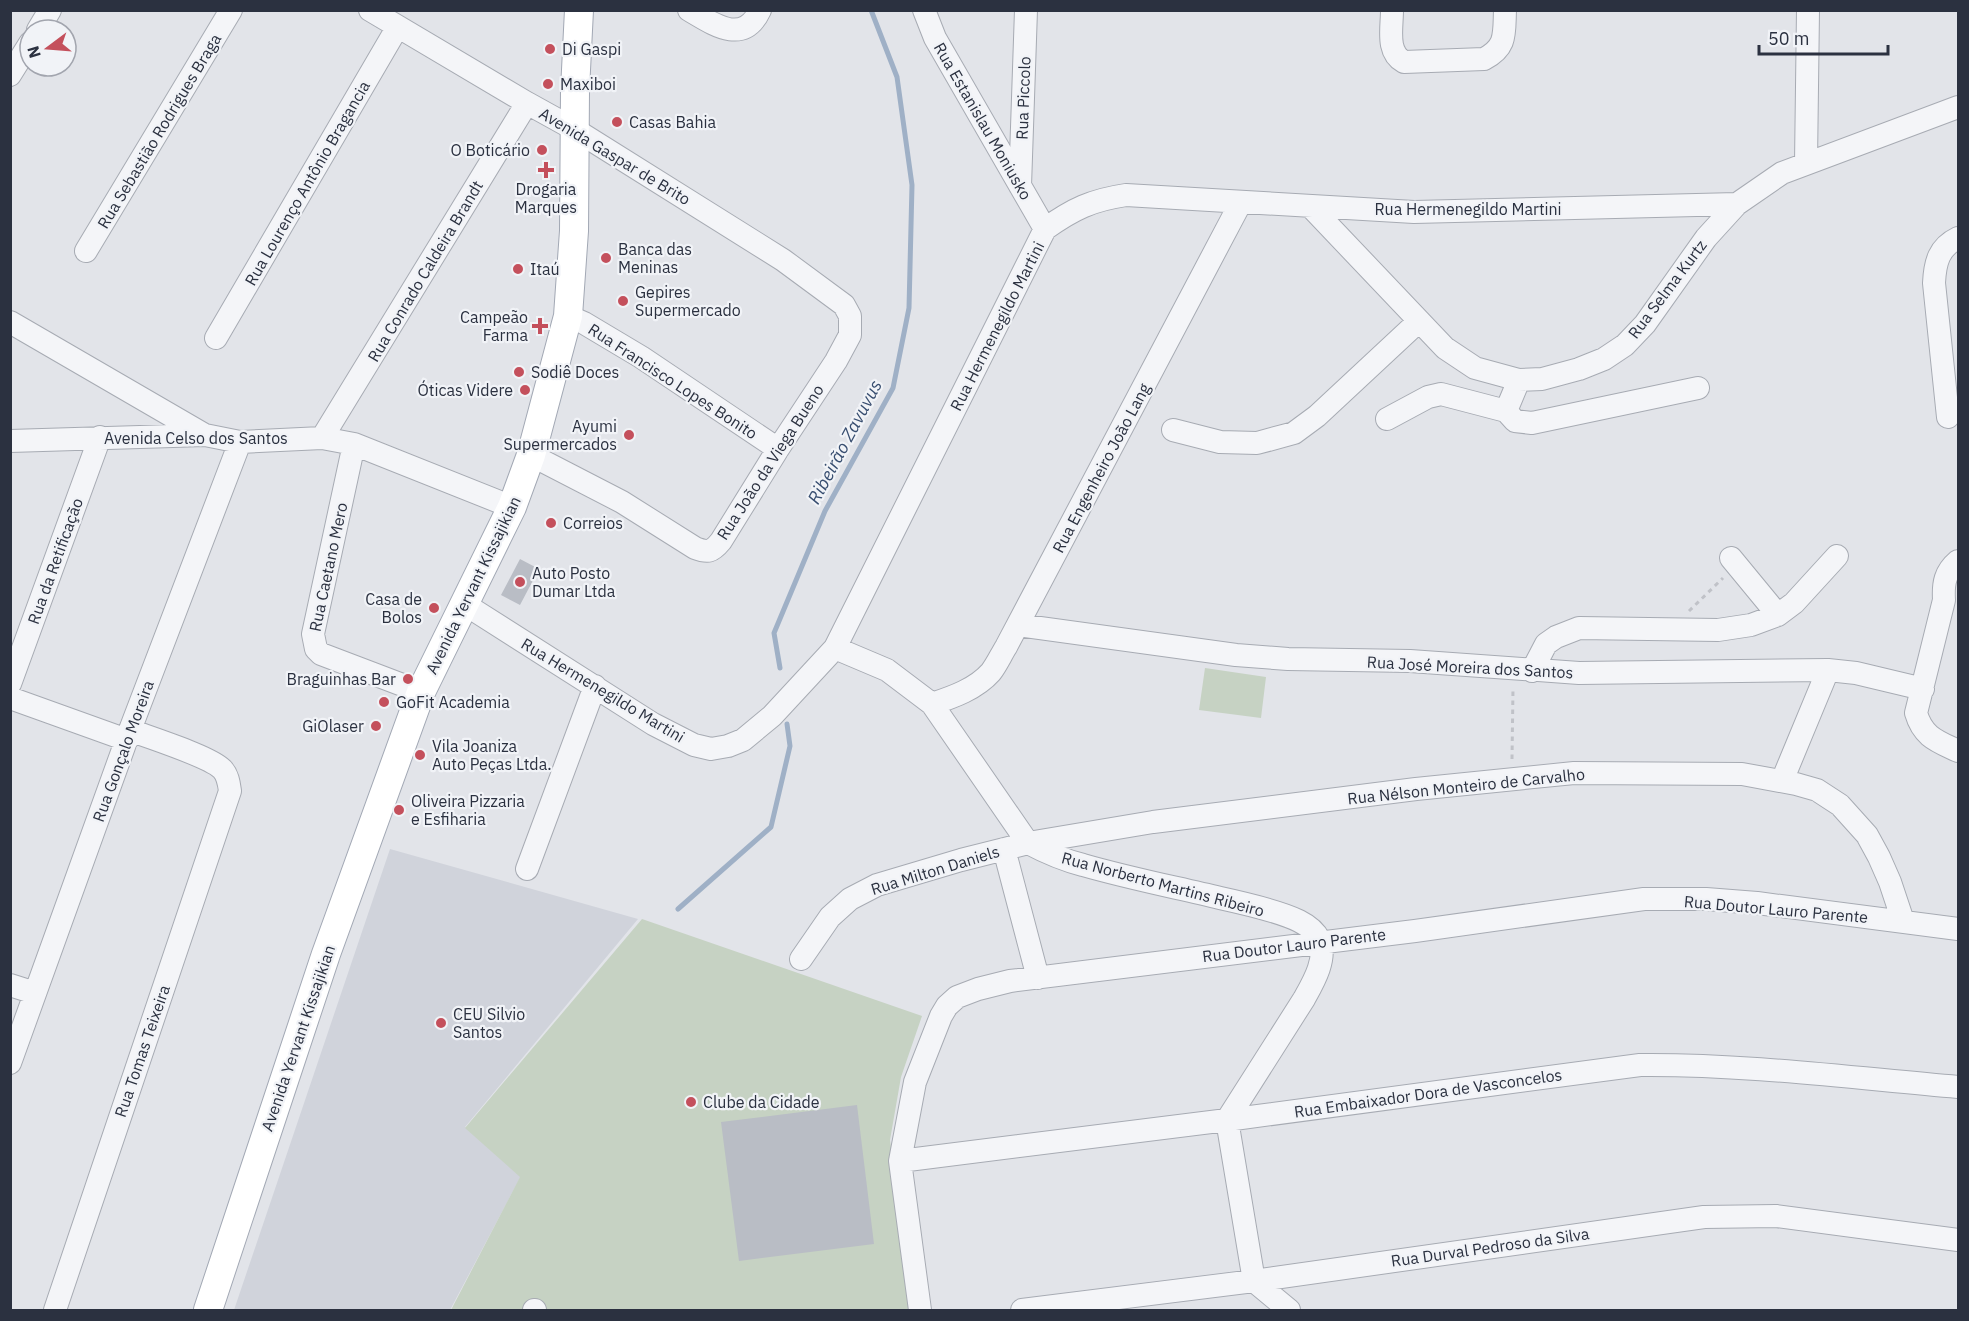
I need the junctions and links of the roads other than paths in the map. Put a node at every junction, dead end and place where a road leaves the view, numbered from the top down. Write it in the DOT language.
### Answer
graph roads {
  1 [pos="231,10"];
  2 [pos="370,10"];
  3 [pos="579,10"];
  4 [pos="689,10"];
  5 [pos="760,10"];
  6 [pos="924,10"];
  7 [pos="1026,10"];
  8 [pos="1392,10"];
  9 [pos="1505,10"];
  10 [pos="1808,10"];
  11 [pos="398,28"];
  12 [pos="18,62"];
  13 [pos="10,75"];
  14 [pos="527,103"];
  15 [pos="1959,107"];
  16 [pos="574,129"];
  17 [pos="1806,163"];
  18 [pos="1020,186"];
  19 [pos="1241,202"];
  20 [pos="1737,204"];
  21 [pos="1310,206"];
  22 [pos="1045,229"];
  23 [pos="1959,237"];
  24 [pos="86,251"];
  25 [pos="568,316"];
  26 [pos="850,316"];
  27 [pos="1419,321"];
  28 [pos="10,322"];
  29 [pos="216,338"];
  30 [pos="1519,380"];
  31 [pos="1698,388"];
  32 [pos="1506,411"];
  33 [pos="1948,417"];
  34 [pos="1387,419"];
  35 [pos="1173,430"];
  36 [pos="205,435"];
  37 [pos="100,437"];
  38 [pos="322,438"];
  39 [pos="10,441"];
  40 [pos="240,442"];
  41 [pos="354,444"];
  42 [pos="778,449"];
  43 [pos="531,455"];
  44 [pos="512,507"];
  45 [pos="1838,556"];
  46 [pos="1733,561"];
  47 [pos="1959,561"];
  48 [pos="1951,603"];
  49 [pos="466,605"];
  50 [pos="1778,615"];
  51 [pos="1018,626"];
  52 [pos="835,648"];
  53 [pos="1828,670"];
  54 [pos="1532,671"];
  55 [pos="10,684"];
  56 [pos="595,687"];
  57 [pos="1923,689"];
  58 [pos="421,692"];
  59 [pos="10,698"];
  60 [pos="932,704"];
  61 [pos="129,735"];
  62 [pos="1959,751"];
  63 [pos="1782,782"];
  64 [pos="1028,843"];
  65 [pos="1004,849"];
  66 [pos="527,869"];
  67 [pos="1904,921"];
  68 [pos="1959,929"];
  69 [pos="1320,942"];
  70 [pos="801,959"];
  71 [pos="1038,978"];
  72 [pos="10,986"];
  73 [pos="35,993"];
  74 [pos="10,1063"];
  75 [pos="1959,1087"];
  76 [pos="1227,1120"];
  77 [pos="900,1161"];
  78 [pos="1959,1240"];
  79 [pos="1254,1281"];
  80 [pos="55,1311"];
  81 [pos="208,1311"];
  82 [pos="920,1311"];
  83 [pos="1022,1311"];
  84 [pos="1289,1311"];
  1 -- 24 [label="street, Rua Sebastião Rodrigues Braga"];
  2 -- 11 [label="street, Avenida Gaspar de Brito"];
  3 -- 16 [label="main road, Avenida Yervant Kissajikian"];
  4 -- 5 [label="street"];
  6 -- 18 [label="street, Rua Estanislau Moniusko"];
  7 -- 18 [label="street, Rua Piccolo"];
  8 -- 9 [label="street"];
  10 -- 17 [label="street"];
  11 -- 14 [label="street, Avenida Gaspar de Brito"];
  11 -- 29 [label="street, Rua Lourenço Antônio Bragancia"];
  12 -- 13 [label="street"];
  14 -- 16 [label="street, Avenida Gaspar de Brito"];
  14 -- 38 [label="street, Rua Conrado Caldeira Brandt"];
  15 -- 17 [label="street, Rua Selma Kurtz"];
  16 -- 25 [label="main road, Avenida Yervant Kissajikian"];
  16 -- 26 [label="street, Avenida Gaspar de Brito"];
  17 -- 20 [label="street, Rua Selma Kurtz"];
  18 -- 22 [label="street, Rua Estanislau Moniusko"];
  19 -- 21 [label="street, Rua Hermenegildo Martini"];
  19 -- 22 [label="street, Rua Hermenegildo Martini"];
  19 -- 51 [label="street, Rua Engenheiro João Lang"];
  20 -- 21 [label="street, Rua Hermenegildo Martini"];
  20 -- 30 [label="street, Rua Selma Kurtz"];
  21 -- 27 [label="street, Rua Selma Kurtz"];
  22 -- 52 [label="street, Rua Hermenegildo Martini"];
  23 -- 33 [label="street"];
  25 -- 42 [label="street, Rua Francisco Lopes Bonito"];
  25 -- 43 [label="main road, Avenida Yervant Kissajikian"];
  26 -- 42 [label="street, Rua João da Viega Bueno"];
  27 -- 30 [label="street, Rua Selma Kurtz"];
  27 -- 35 [label="street"];
  28 -- 36 [label="street"];
  30 -- 32 [label="street"];
  31 -- 32 [label="street"];
  32 -- 34 [label="street"];
  36 -- 37 [label="street, Avenida Celso dos Santos"];
  36 -- 40 [label="street, Avenida Celso dos Santos"];
  37 -- 39 [label="street, Avenida Celso dos Santos"];
  37 -- 55 [label="street, Rua da Retificação"];
  38 -- 40 [label="street, Avenida Celso dos Santos"];
  38 -- 41 [label="street, Avenida Celso dos Santos"];
  40 -- 61 [label="street, Rua Gonçalo Moreira"];
  41 -- 44 [label="street, Avenida Celso dos Santos"];
  41 -- 58 [label="street, Rua Caetano Mero"];
  42 -- 43 [label="street, Rua João da Viega Bueno"];
  43 -- 44 [label="main road, Avenida Yervant Kissajikian"];
  44 -- 49 [label="main road, Avenida Yervant Kissajikian"];
  45 -- 50 [label="street"];
  46 -- 50 [label="street"];
  47 -- 48 [label="street"];
  48 -- 57 [label="street"];
  49 -- 56 [label="street, Rua Hermenegildo Martini"];
  49 -- 58 [label="main road, Avenida Yervant Kissajikian"];
  50 -- 54 [label="street"];
  51 -- 54 [label="street, Rua José Moreira dos Santos"];
  51 -- 60 [label="street, Rua Engenheiro João Lang"];
  52 -- 56 [label="street, Rua Hermenegildo Martini"];
  52 -- 60 [label="street, Rua Norberto Martins Ribeiro"];
  53 -- 54 [label="street, Rua José Moreira dos Santos"];
  53 -- 57 [label="street, Rua José Moreira dos Santos"];
  53 -- 63 [label="street"];
  56 -- 66 [label="street"];
  57 -- 62 [label="street"];
  58 -- 81 [label="main road, Avenida Yervant Kissajikian"];
  59 -- 61 [label="street"];
  60 -- 64 [label="street, Rua Norberto Martins Ribeiro"];
  61 -- 73 [label="street, Rua Gonçalo Moreira"];
  61 -- 80 [label="street, Rua Tomas Teixeira"];
  63 -- 64 [label="street, Rua Nélson Monteiro de Carvalho"];
  63 -- 67 [label="street, Rua Nélson Monteiro de Carvalho"];
  64 -- 65 [label="street, Rua Milton Daniels"];
  64 -- 69 [label="street, Rua Norberto Martins Ribeiro"];
  65 -- 70 [label="street, Rua Milton Daniels"];
  65 -- 71 [label="street"];
  67 -- 68 [label="street, Rua Doutor Lauro Parente"];
  67 -- 69 [label="street, Rua Doutor Lauro Parente"];
  69 -- 71 [label="street, Rua Doutor Lauro Parente"];
  69 -- 76 [label="street"];
  71 -- 77 [label="street, Rua Doutor Lauro Parente"];
  72 -- 73 [label="street"];
  73 -- 74 [label="street, Rua Gonçalo Moreira"];
  75 -- 76 [label="street, Rua Embaixador Dora de Vasconcelos"];
  76 -- 77 [label="street, Rua Embaixador Dora de Vasconcelos"];
  76 -- 79 [label="street"];
  77 -- 82 [label="street, Rua Doutor Lauro Parente"];
  78 -- 79 [label="street, Rua Durval Pedroso da Silva"];
  79 -- 83 [label="street, Rua Durval Pedroso da Silva"];
  79 -- 84 [label="street"];
}
